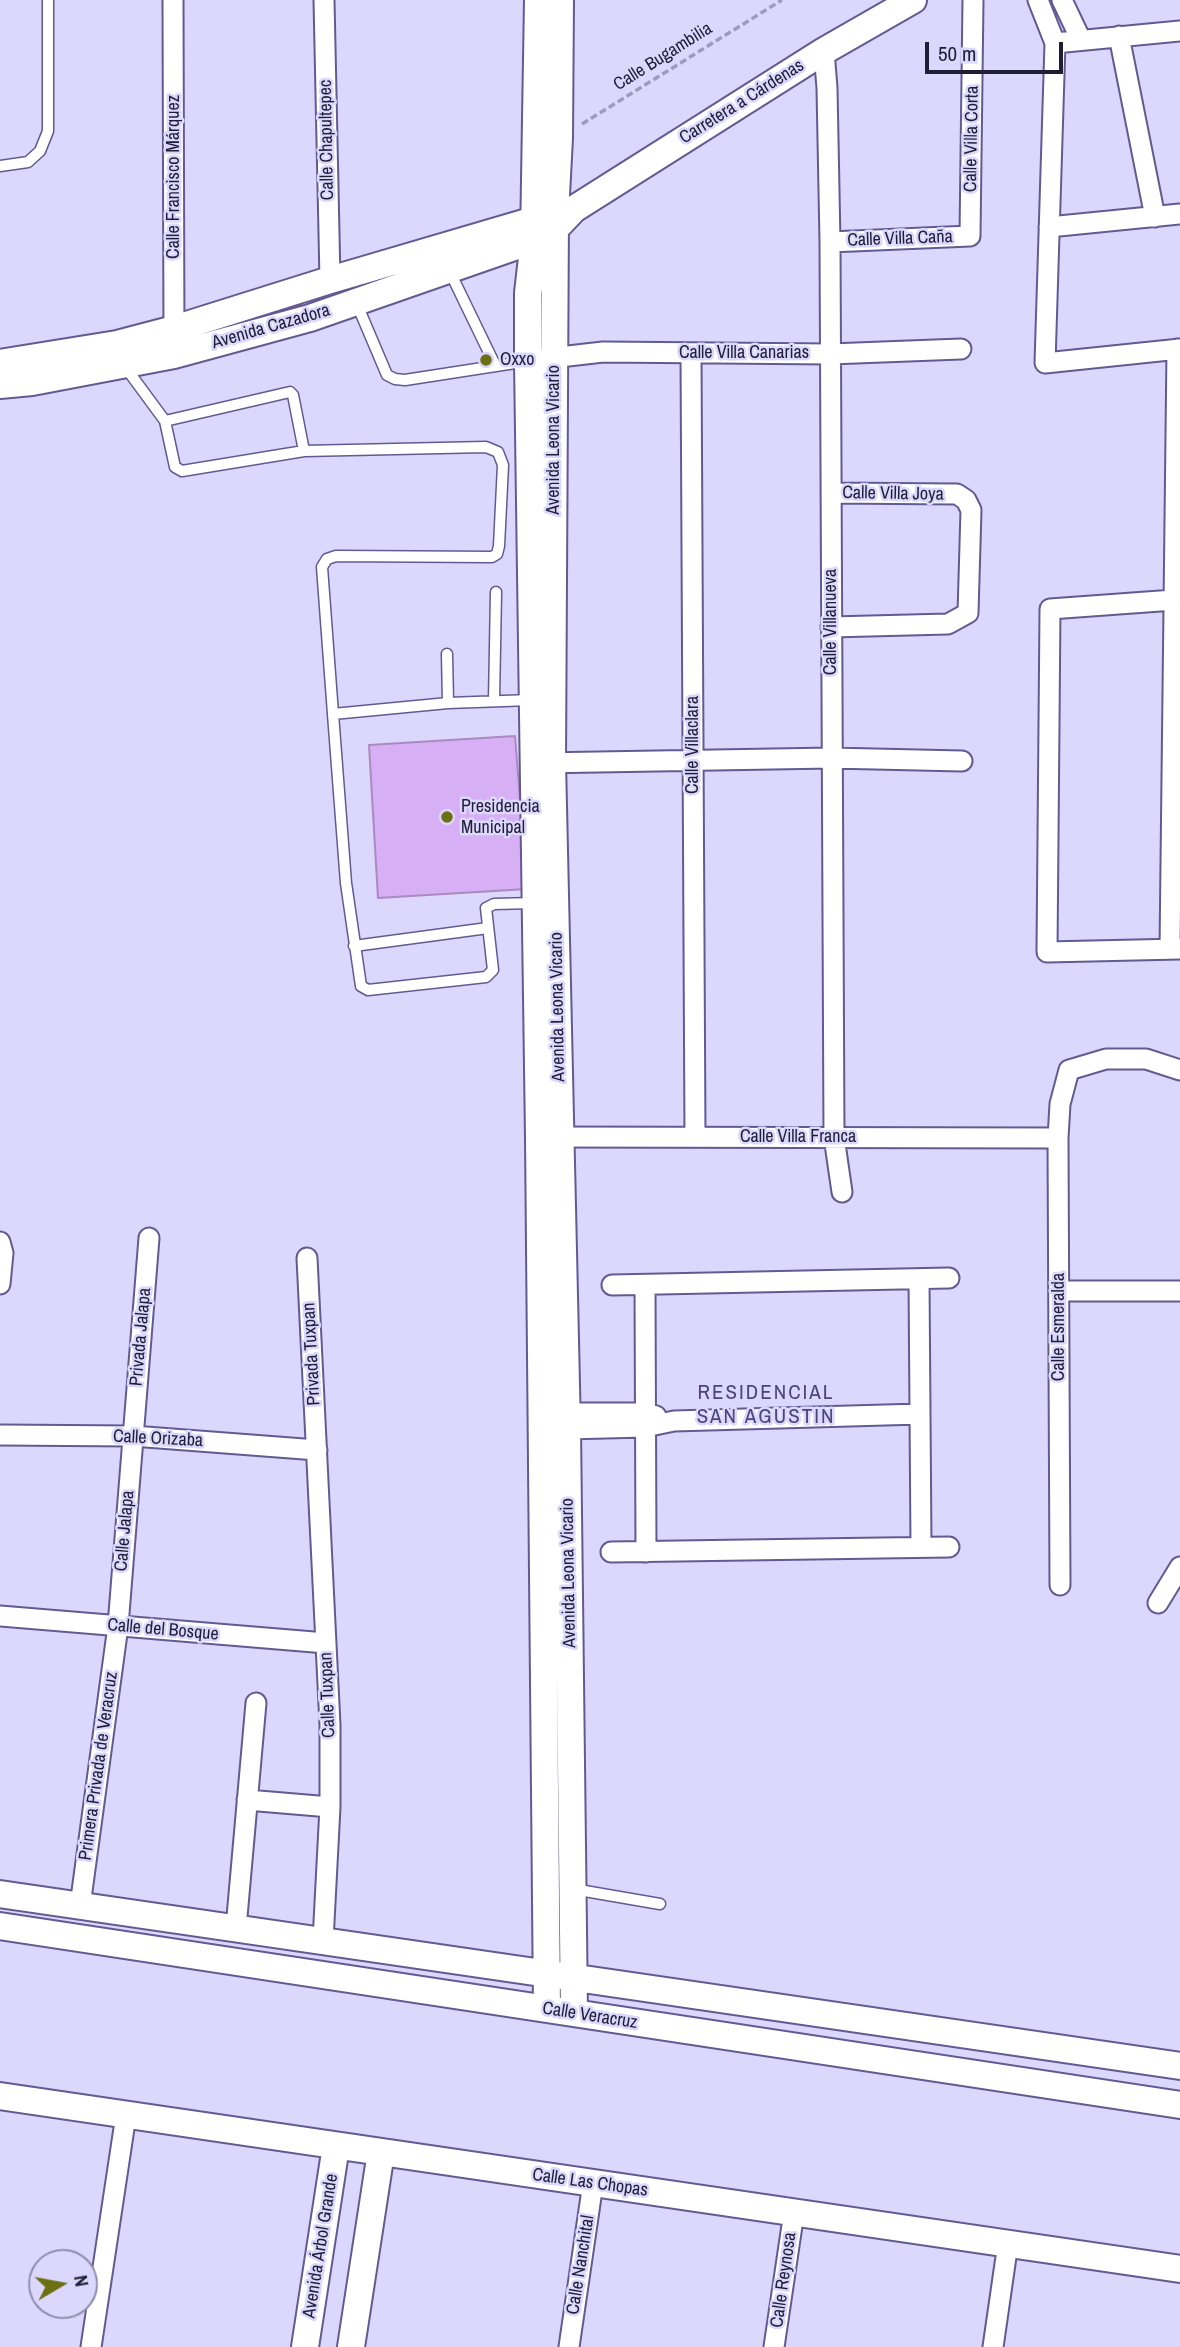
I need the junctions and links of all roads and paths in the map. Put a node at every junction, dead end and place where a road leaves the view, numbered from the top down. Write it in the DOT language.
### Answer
graph roads {
  1 [pos="48,0"];
  2 [pos="173,0"];
  3 [pos="324,0"];
  4 [pos="538,0"];
  5 [pos="560,0"];
  6 [pos="782,0"];
  7 [pos="912,0"];
  8 [pos="973,0"];
  9 [pos="1038,0"];
  10 [pos="1062,0"];
  11 [pos="1180,31"];
  12 [pos="1119,36"];
  13 [pos="1081,40"];
  14 [pos="1055,43"];
  15 [pos="824,51"];
  16 [pos="559,138"];
  17 [pos="0,166"];
  18 [pos="1180,214"];
  19 [pos="1155,217"];
  20 [pos="550,222"];
  21 [pos="1049,227"];
  22 [pos="970,236"];
  23 [pos="495,242"];
  24 [pos="830,242"];
  25 [pos="449,268"];
  26 [pos="330,280"];
  27 [pos="356,301"];
  28 [pos="174,342"];
  29 [pos="961,349"];
  30 [pos="1178,349"];
  31 [pos="120,353"];
  32 [pos="691,353"];
  33 [pos="830,354"];
  34 [pos="555,358"];
  35 [pos="528,361"];
  36 [pos="0,363"];
  37 [pos="495,365"];
  38 [pos="0,386"];
  39 [pos="165,421"];
  40 [pos="304,450"];
  41 [pos="1177,471"];
  42 [pos="831,493"];
  43 [pos="496,592"];
  44 [pos="1174,600"];
  45 [pos="831,627"];
  46 [pos="447,654"];
  47 [pos="1176,699"];
  48 [pos="531,700"];
  49 [pos="494,701"];
  50 [pos="448,704"];
  51 [pos="333,714"];
  52 [pos="831,758"];
  53 [pos="693,760"];
  54 [pos="962,761"];
  55 [pos="542,763"];
  56 [pos="1176,824"];
  57 [pos="534,903"];
  58 [pos="488,928"];
  59 [pos="354,946"];
  60 [pos="1175,949"];
  61 [pos="1180,1070"];
  62 [pos="550,1137"];
  63 [pos="695,1137"];
  64 [pos="834,1137"];
  65 [pos="1058,1138"];
  66 [pos="842,1192"];
  67 [pos="149,1238"];
  68 [pos="0,1242"];
  69 [pos="307,1258"];
  70 [pos="949,1278"];
  71 [pos="919,1279"];
  72 [pos="0,1284"];
  73 [pos="611,1285"];
  74 [pos="645,1285"];
  75 [pos="1059,1291"];
  76 [pos="1180,1291"];
  77 [pos="920,1414"];
  78 [pos="645,1420"];
  79 [pos="567,1421"];
  80 [pos="0,1435"];
  81 [pos="133,1436"];
  82 [pos="317,1450"];
  83 [pos="920,1547"];
  84 [pos="949,1547"];
  85 [pos="611,1552"];
  86 [pos="646,1552"];
  87 [pos="1180,1567"];
  88 [pos="1060,1585"];
  89 [pos="1158,1603"];
  90 [pos="0,1616"];
  91 [pos="118,1626"];
  92 [pos="326,1643"];
  93 [pos="256,1703"];
  94 [pos="247,1800"];
  95 [pos="330,1807"];
  96 [pos="572,1889"];
  97 [pos="0,1894"];
  98 [pos="660,1904"];
  99 [pos="80,1906"];
  100 [pos="0,1926"];
  101 [pos="236,1928"];
  102 [pos="323,1941"];
  103 [pos="364,1946"];
  104 [pos="546,1973"];
  105 [pos="573,1977"];
  106 [pos="361,1980"];
  107 [pos="547,2009"];
  108 [pos="574,2013"];
  109 [pos="1042,2046"];
  110 [pos="1116,2057"];
  111 [pos="1180,2066"];
  112 [pos="1032,2082"];
  113 [pos="1107,2094"];
  114 [pos="0,2096"];
  115 [pos="1180,2105"];
  116 [pos="125,2115"];
  117 [pos="336,2146"];
  118 [pos="381,2152"];
  119 [pos="593,2183"];
  120 [pos="794,2212"];
  121 [pos="1008,2243"];
  122 [pos="1180,2269"];
  123 [pos="91,2347"];
  124 [pos="305,2347"];
  125 [pos="351,2347"];
  126 [pos="569,2347"];
  127 [pos="774,2347"];
  128 [pos="993,2347"];
  1 -- 17 [label="lane"];
  2 -- 28 [label="street, Calle Francisco Márquez"];
  3 -- 26 [label="street, Calle Chapultepec"];
  4 -- 20 [label="street, Avenida Leona Vicario"];
  5 -- 16 [label="street, Avenida Leona Vicario"];
  6 -- 16 [label="path, Calle Bugambilia"];
  7 -- 15 [label="street, Carretera a Cárdenas"];
  8 -- 22 [label="street, Calle Villa Corta"];
  9 -- 14 [label="street"];
  10 -- 13 [label="street"];
  11 -- 12 [label="street"];
  12 -- 13 [label="street"];
  12 -- 19 [label="street"];
  13 -- 14 [label="street"];
  14 -- 21 [label="street"];
  15 -- 20 [label="street, Carretera a Cárdenas"];
  15 -- 24 [label="street, Calle Villanueva"];
  16 -- 20 [label="street, Avenida Leona Vicario"];
  18 -- 19 [label="street"];
  19 -- 21 [label="street"];
  20 -- 23 [label="street, Avenida Cazadora"];
  20 -- 34 [label="street, Avenida Leona Vicario"];
  20 -- 35 [label="street, Avenida Leona Vicario"];
  21 -- 30 [label="street"];
  22 -- 24 [label="street, Calle Villa Caña"];
  23 -- 25 [label="street, Avenida Cazadora"];
  23 -- 26 [label="street, Avenida Cazadora"];
  24 -- 33 [label="street, Calle Villanueva"];
  25 -- 27 [label="street, Avenida Cazadora"];
  25 -- 37 [label="lane"];
  26 -- 28 [label="street, Avenida Cazadora"];
  27 -- 28 [label="street, Avenida Cazadora"];
  27 -- 37 [label="lane"];
  28 -- 31 [label="street, Avenida Cazadora"];
  29 -- 33 [label="street, Calle Villa Canarias"];
  30 -- 41 [label="street"];
  31 -- 36 [label="street, Avenida Cazadora"];
  31 -- 38 [label="street, Avenida Cazadora"];
  31 -- 39 [label="lane"];
  32 -- 33 [label="street, Calle Villa Canarias"];
  32 -- 34 [label="street, Calle Villa Canarias"];
  32 -- 53 [label="street, Calle Villaclara"];
  33 -- 42 [label="street, Calle Villanueva"];
  34 -- 35 [label="street, Calle Villa Canarias"];
  34 -- 55 [label="street, Avenida Leona Vicario"];
  35 -- 37 [label="lane"];
  35 -- 48 [label="street, Avenida Leona Vicario"];
  39 -- 40 [label="lane"];
  39 -- 40 [label="lane"];
  40 -- 51 [label="lane"];
  41 -- 44 [label="street"];
  42 -- 45 [label="street, Calle Villanueva"];
  42 -- 45 [label="street, Calle Villa Joya"];
  43 -- 49 [label="lane"];
  44 -- 47 [label="street"];
  44 -- 60 [label="street"];
  45 -- 52 [label="street, Calle Villanueva"];
  46 -- 50 [label="lane"];
  47 -- 56 [label="street"];
  48 -- 49 [label="lane"];
  48 -- 55 [label="street, Avenida Leona Vicario"];
  49 -- 50 [label="lane"];
  50 -- 51 [label="lane"];
  51 -- 59 [label="lane"];
  52 -- 53 [label="street"];
  52 -- 54 [label="street"];
  52 -- 64 [label="street, Calle Villanueva"];
  53 -- 55 [label="street"];
  53 -- 63 [label="street, Calle Villaclara"];
  55 -- 57 [label="street, Avenida Leona Vicario"];
  55 -- 62 [label="street, Avenida Leona Vicario"];
  56 -- 60 [label="street"];
  57 -- 58 [label="lane"];
  57 -- 62 [label="street, Avenida Leona Vicario"];
  58 -- 59 [label="lane"];
  58 -- 59 [label="lane"];
  61 -- 65 [label="street, Calle Esmeralda"];
  62 -- 63 [label="street, Calle Villa Franca"];
  62 -- 79 [label="street, Avenida Leona Vicario"];
  62 -- 104 [label="street, Avenida Leona Vicario"];
  63 -- 64 [label="street, Calle Villa Franca"];
  64 -- 65 [label="street, Calle Villa Franca"];
  64 -- 66 [label="street, Calle Villanueva"];
  65 -- 75 [label="street, Calle Esmeralda"];
  67 -- 81 [label="street, Privada Jalapa"];
  68 -- 72 [label="street"];
  69 -- 82 [label="street, Privada Tuxpan"];
  70 -- 71 [label="street"];
  71 -- 74 [label="street"];
  71 -- 77 [label="street"];
  73 -- 74 [label="street"];
  74 -- 78 [label="street"];
  75 -- 76 [label="street"];
  75 -- 88 [label="street, Calle Esmeralda"];
  77 -- 78 [label="street"];
  77 -- 83 [label="street"];
  78 -- 79 [label="street"];
  78 -- 86 [label="street"];
  79 -- 96 [label="street, Avenida Leona Vicario"];
  80 -- 81 [label="street, Calle Orizaba"];
  81 -- 82 [label="street, Calle Orizaba"];
  81 -- 91 [label="street, Calle Jalapa"];
  82 -- 92 [label="street, Calle Tuxpan"];
  83 -- 84 [label="street"];
  83 -- 86 [label="street"];
  85 -- 86 [label="street"];
  87 -- 89 [label="street"];
  90 -- 91 [label="street, Calle del Bosque"];
  91 -- 92 [label="street, Calle del Bosque"];
  91 -- 99 [label="street, Primera Privada de Veracruz"];
  92 -- 95 [label="street, Calle Tuxpan"];
  93 -- 94 [label="street"];
  94 -- 95 [label="street"];
  94 -- 101 [label="street"];
  95 -- 102 [label="street, Calle Tuxpan"];
  96 -- 98 [label="lane"];
  96 -- 105 [label="street, Avenida Leona Vicario"];
  97 -- 99 [label="street, Calle Veracruz"];
  99 -- 101 [label="street, Calle Veracruz"];
  100 -- 106 [label="street, Calle Veracruz"];
  101 -- 102 [label="street, Calle Veracruz"];
  102 -- 103 [label="street, Calle Veracruz"];
  103 -- 104 [label="street, Calle Veracruz"];
  103 -- 106 [label="street"];
  104 -- 105 [label="street, Calle Veracruz"];
  104 -- 107 [label="street, Avenida Leona Vicario"];
  105 -- 108 [label="street, Avenida Leona Vicario"];
  105 -- 109 [label="street, Calle Veracruz"];
  106 -- 107 [label="street, Calle Veracruz"];
  107 -- 108 [label="street, Calle Veracruz"];
  108 -- 112 [label="street, Calle Veracruz"];
  109 -- 110 [label="street, Calle Veracruz"];
  109 -- 112 [label="street"];
  110 -- 111 [label="street, Calle Veracruz"];
  110 -- 113 [label="street"];
  112 -- 113 [label="street, Calle Veracruz"];
  113 -- 115 [label="street, Calle Veracruz"];
  114 -- 116 [label="street, Calle Las Chopas"];
  116 -- 117 [label="street, Calle Las Chopas"];
  116 -- 123 [label="street"];
  117 -- 118 [label="street, Calle Las Chopas"];
  117 -- 124 [label="street, Avenida Árbol Grande"];
  118 -- 119 [label="street, Calle Las Chopas"];
  118 -- 125 [label="street"];
  119 -- 120 [label="street, Calle Las Chopas"];
  119 -- 126 [label="street, Calle Nanchital"];
  120 -- 121 [label="street, Calle Las Chopas"];
  120 -- 127 [label="street, Calle Reynosa"];
  121 -- 122 [label="street, Calle Las Chopas"];
  121 -- 128 [label="street"];
}
